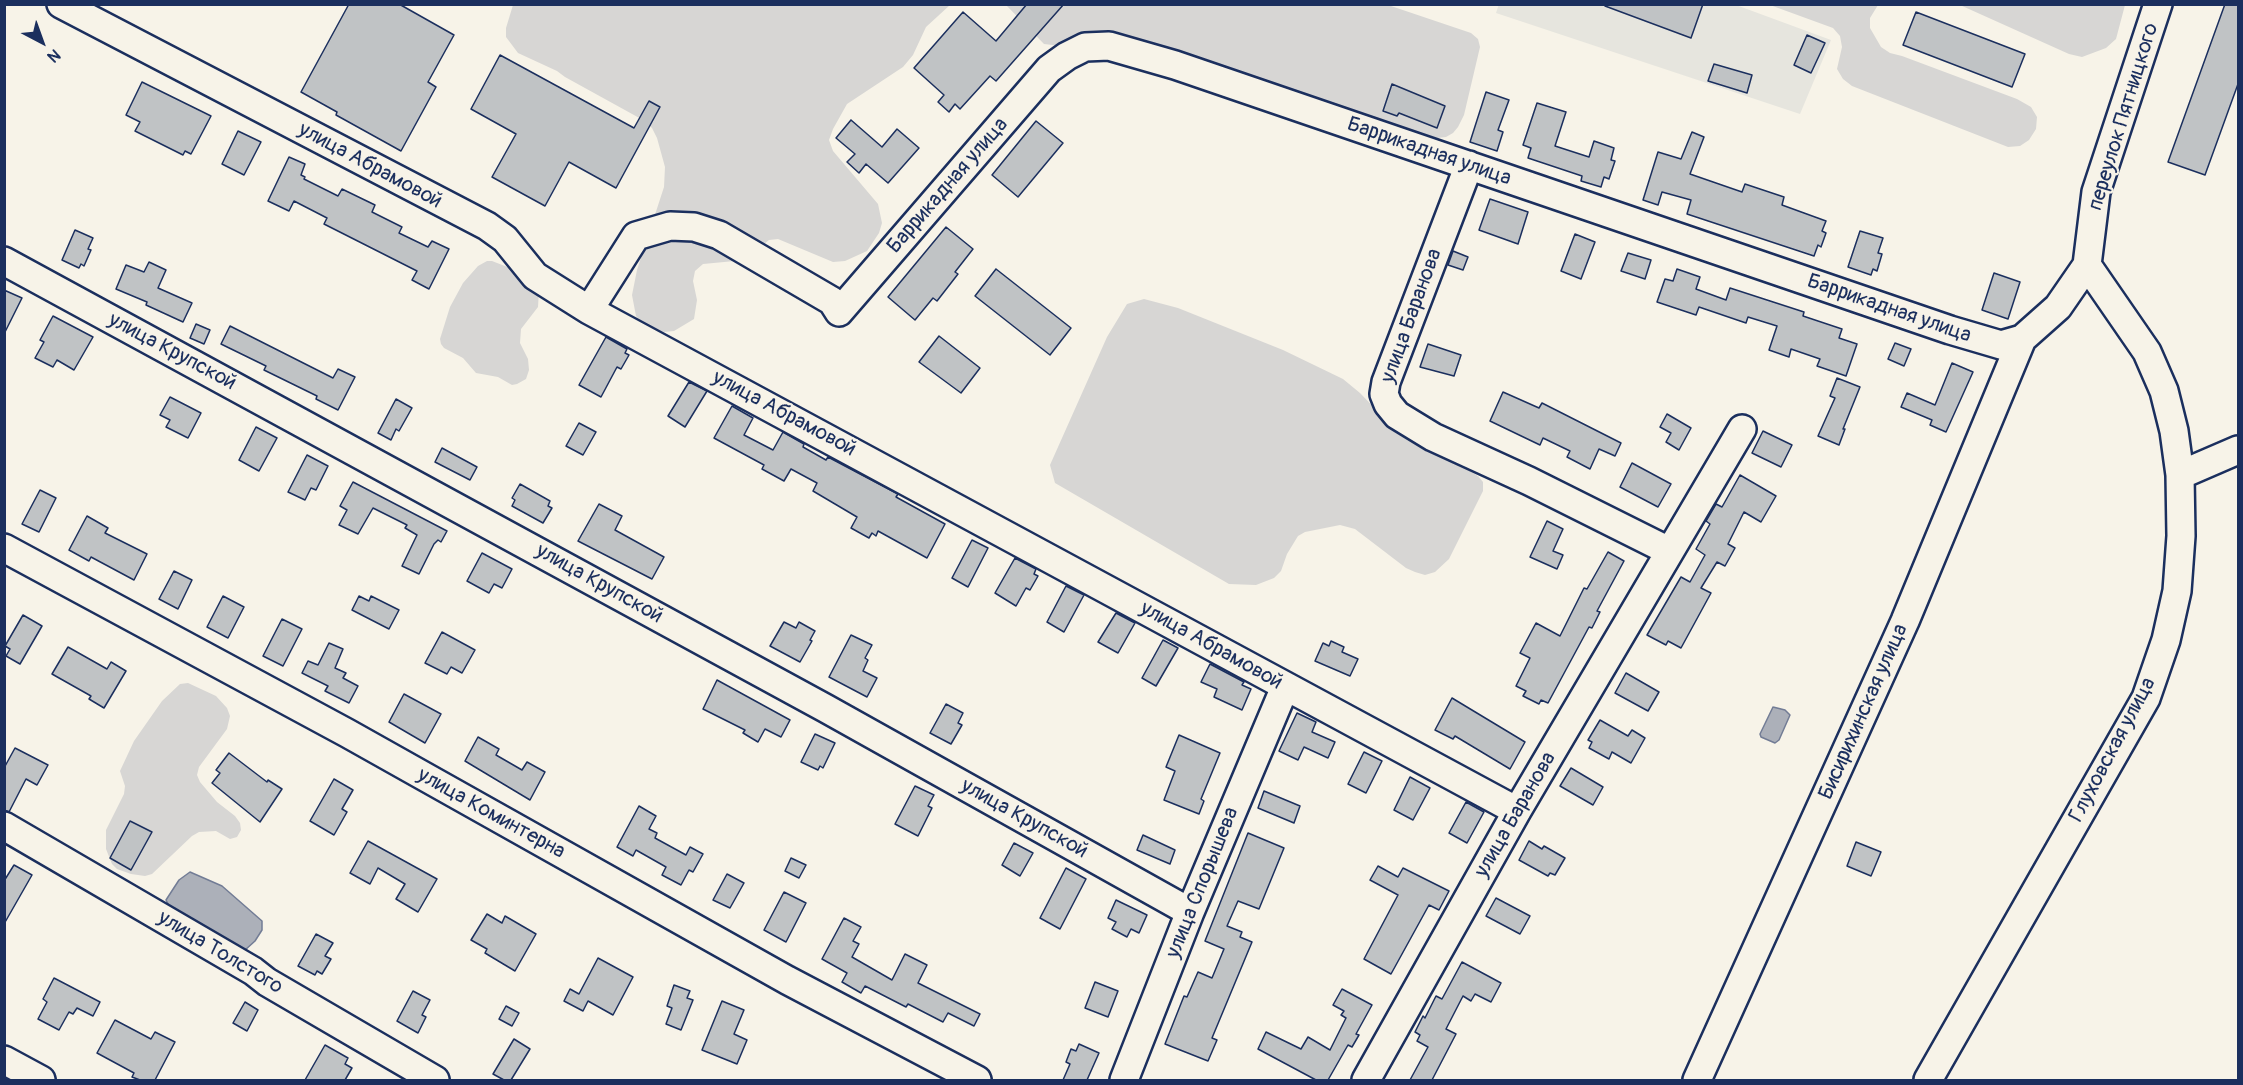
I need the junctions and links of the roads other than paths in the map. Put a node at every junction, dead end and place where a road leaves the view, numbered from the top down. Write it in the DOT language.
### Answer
graph roads {
  1 [pos="61,4"];
  2 [pos="2158,4"];
  3 [pos="1469,165"];
  4 [pos="4,261"];
  5 [pos="2086,265"];
  6 [pos="589,310"];
  7 [pos="2022,339"];
  8 [pos="1742,429"];
  9 [pos="2238,450"];
  10 [pos="2180,475"];
  11 [pos="4,548"];
  12 [pos="1669,551"];
  13 [pos="1285,687"];
  14 [pos="1517,811"];
  15 [pos="4,826"];
  16 [pos="1190,912"];
  17 [pos="4,1060"];
  18 [pos="41,1080"];
  19 [pos="435,1080"];
  20 [pos="977,1080"];
  21 [pos="1124,1080"];
  22 [pos="1366,1080"];
  23 [pos="1697,1080"];
  24 [pos="1928,1080"];
  1 -- 6 [label="street, улица Абрамовой"];
  2 -- 5 [label="street, переулок Пятницкого"];
  3 -- 6 [label="street, Баррикадная улица"];
  3 -- 7 [label="street, Баррикадная улица"];
  3 -- 12 [label="street, улица Баранова"];
  4 -- 16 [label="street, улица Крупской"];
  5 -- 7 [label="street"];
  5 -- 10 [label="street, Глуховская улица"];
  6 -- 13 [label="street, улица Абрамовой"];
  7 -- 23 [label="street, Бисирихинская улица"];
  8 -- 12 [label="street, улица Баранова"];
  9 -- 10 [label="street"];
  10 -- 24 [label="street, Глуховская улица"];
  11 -- 20 [label="street, улица Коминтерна"];
  12 -- 14 [label="street, улица Баранова"];
  13 -- 14 [label="street, улица Абрамовой"];
  13 -- 16 [label="street, улица Спорышева"];
  14 -- 22 [label="street, улица Баранова"];
  15 -- 19 [label="street, улица Толстого"];
  16 -- 21 [label="street, улица Спорышева"];
  17 -- 18 [label="street"];
}
